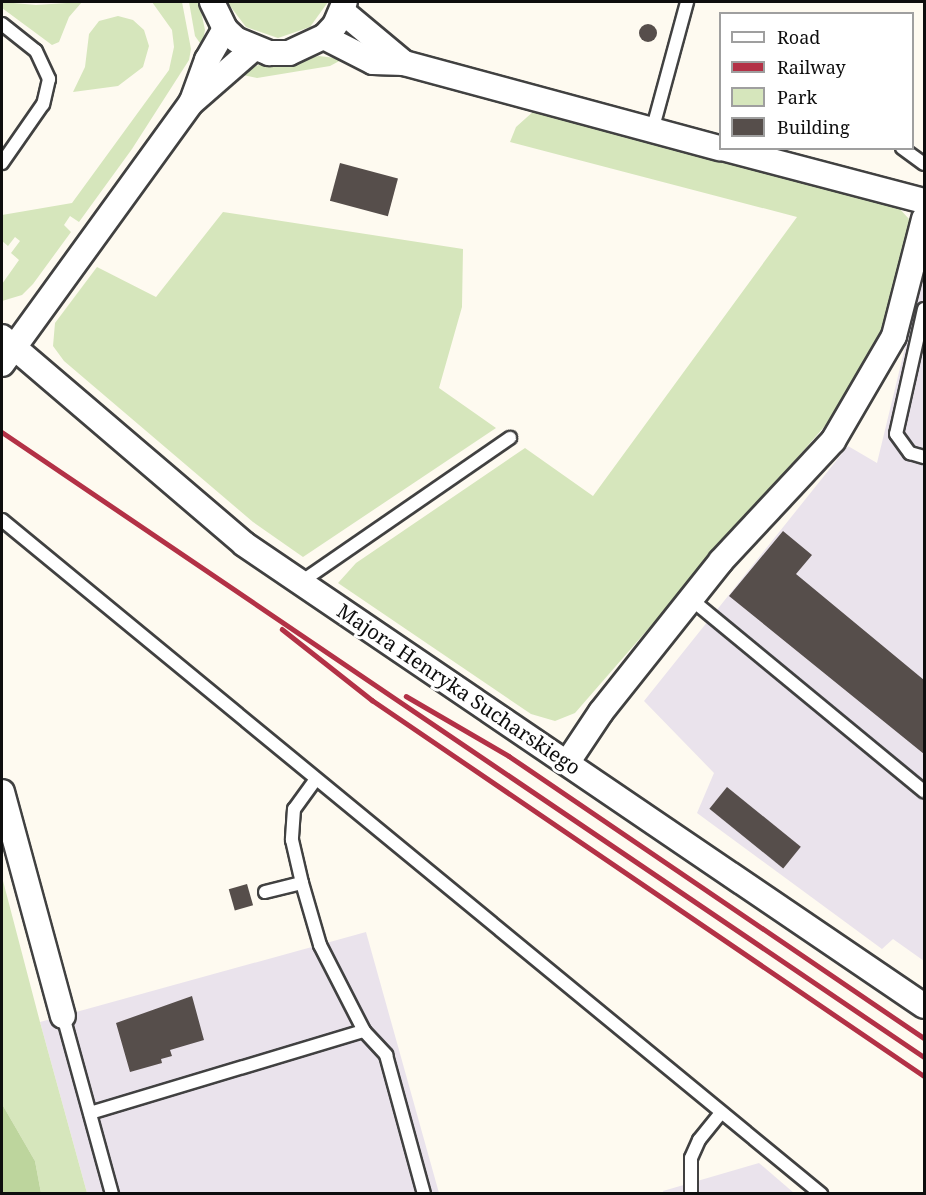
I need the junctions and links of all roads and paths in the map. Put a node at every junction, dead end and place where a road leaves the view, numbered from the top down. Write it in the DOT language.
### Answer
graph roads {
  1 [pos="212,2"];
  2 [pos="687,2"];
  3 [pos="344,7"];
  4 [pos="2,24"];
  5 [pos="225,29"];
  6 [pos="324,37"];
  7 [pos="253,49"];
  8 [pos="404,63"];
  9 [pos="191,103"];
  10 [pos="652,131"];
  11 [pos="719,147"];
  12 [pos="732,150"];
  13 [pos="905,150"];
  14 [pos="2,163"];
  15 [pos="924,164"];
  16 [pos="924,201"];
  17 [pos="924,219"];
  18 [pos="924,309"];
  19 [pos="6,349"];
  20 [pos="510,438"];
  21 [pos="924,457"];
  22 [pos="2,520"];
  23 [pos="301,582"];
  24 [pos="692,600"];
  25 [pos="567,763"];
  26 [pos="316,779"];
  27 [pos="924,791"];
  28 [pos="2,792"];
  29 [pos="302,882"];
  30 [pos="266,892"];
  31 [pos="924,1006"];
  32 [pos="63,1016"];
  33 [pos="364,1031"];
  34 [pos="90,1113"];
  35 [pos="721,1113"];
  36 [pos="112,1194"];
  37 [pos="424,1194"];
  38 [pos="691,1194"];
  39 [pos="821,1194"];
  1 -- 5 [label="street"];
  2 -- 10 [label="lane"];
  3 -- 6 [label="street"];
  3 -- 8 [label="street"];
  4 -- 14 [label="lane"];
  5 -- 7 [label="street"];
  5 -- 9 [label="street"];
  6 -- 7 [label="street"];
  6 -- 8 [label="street"];
  7 -- 9 [label="street"];
  8 -- 10 [label="street"];
  9 -- 19 [label="street"];
  10 -- 11 [label="street"];
  12 -- 16 [label="street"];
  13 -- 15 [label="lane"];
  17 -- 24 [label="street"];
  18 -- 21 [label="lane"];
  19 -- 23 [label="street, Majora Henryka Sucharskiego"];
  20 -- 23 [label="lane"];
  22 -- 26 [label="lane"];
  23 -- 25 [label="street, Majora Henryka Sucharskiego"];
  24 -- 25 [label="street"];
  24 -- 27 [label="lane"];
  25 -- 31 [label="street, Majora Henryka Sucharskiego"];
  26 -- 29 [label="lane"];
  26 -- 35 [label="lane"];
  28 -- 32 [label="street"];
  29 -- 30 [label="lane"];
  29 -- 33 [label="lane"];
  32 -- 34 [label="lane"];
  33 -- 34 [label="lane"];
  33 -- 37 [label="lane"];
  34 -- 36 [label="lane"];
  35 -- 38 [label="lane"];
  35 -- 39 [label="lane"];
}
